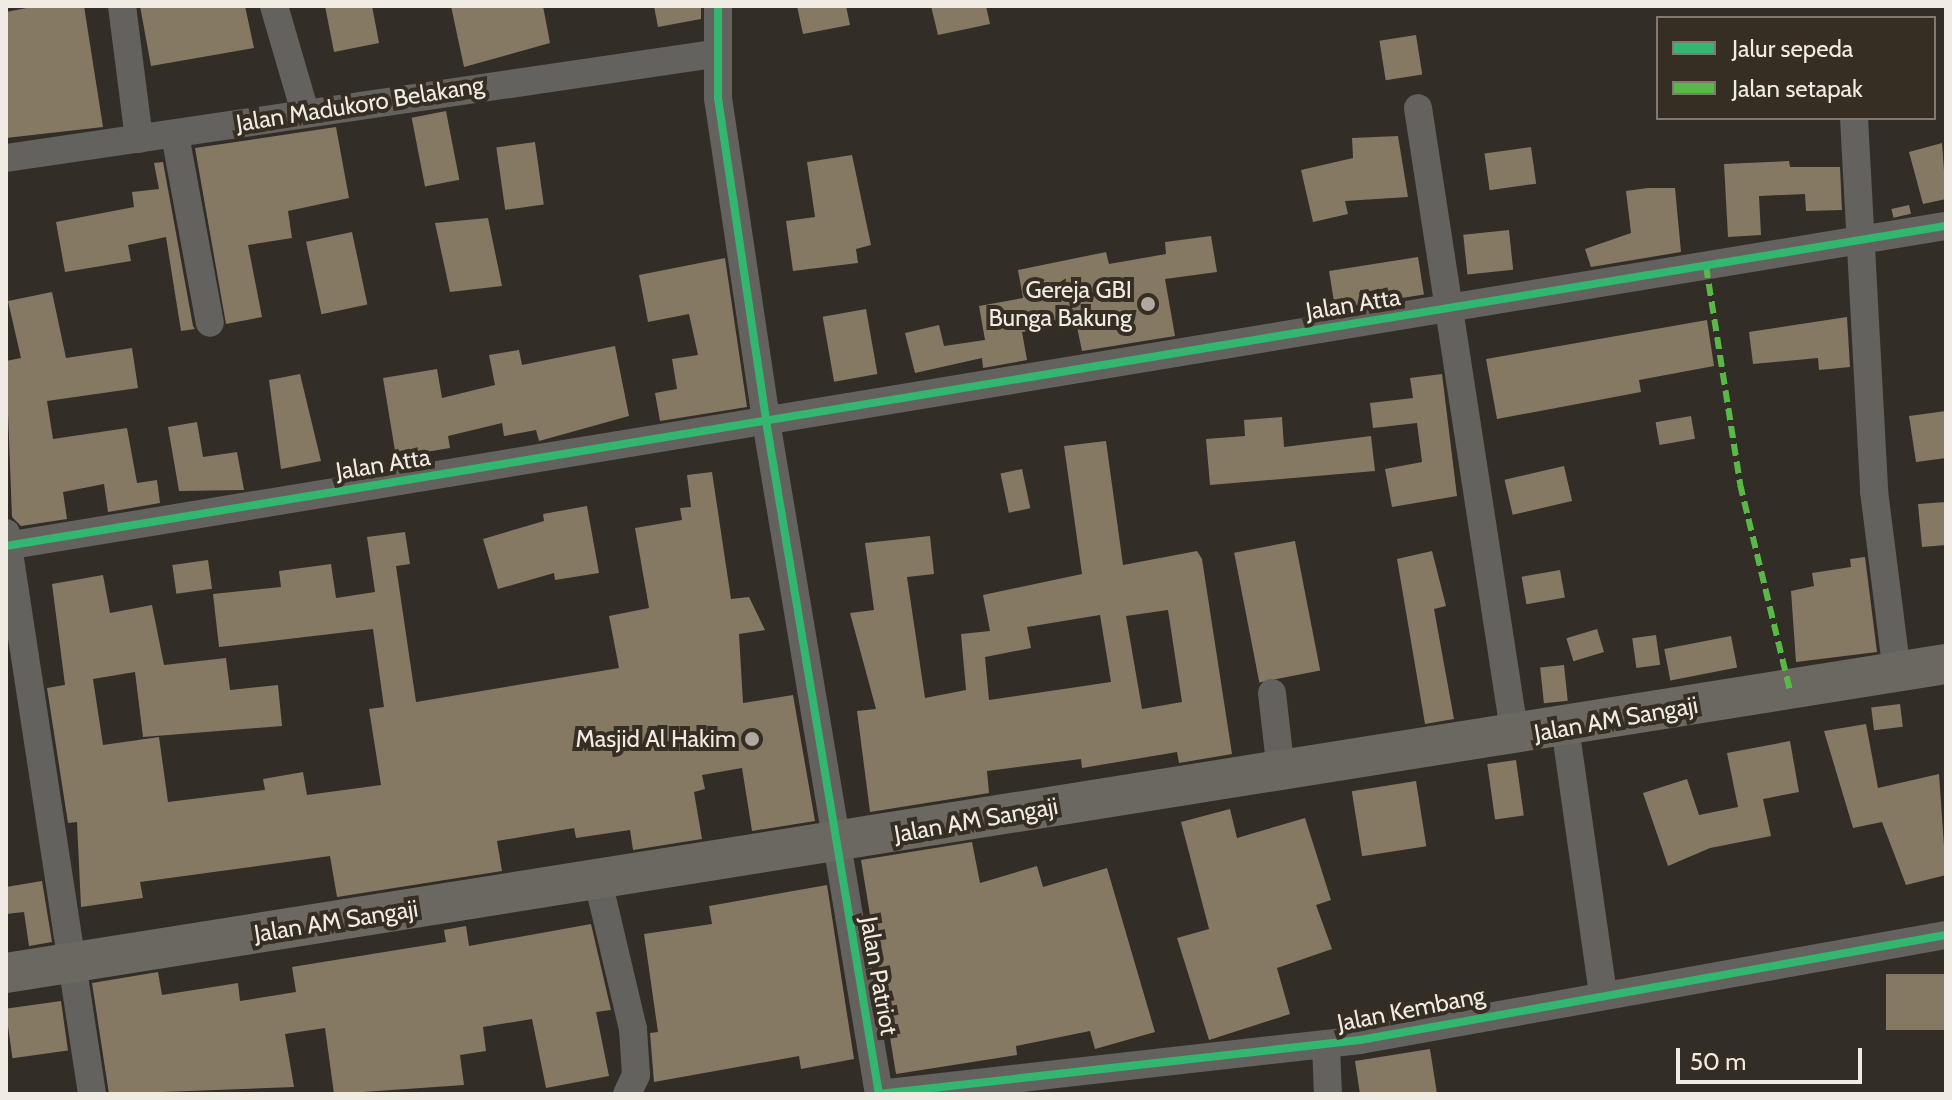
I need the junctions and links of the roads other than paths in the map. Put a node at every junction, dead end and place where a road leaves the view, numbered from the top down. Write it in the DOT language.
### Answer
graph roads {
  1 [pos="122,6"];
  2 [pos="274,6"];
  3 [pos="718,6"];
  4 [pos="714,54"];
  5 [pos="1418,108"];
  6 [pos="305,112"];
  7 [pos="1854,120"];
  8 [pos="175,135"];
  9 [pos="139,139"];
  10 [pos="6,158"];
  11 [pos="1946,226"];
  12 [pos="1862,240"];
  13 [pos="1449,308"];
  14 [pos="210,323"];
  15 [pos="766,421"];
  16 [pos="7,542"];
  17 [pos="1946,664"];
  18 [pos="1897,672"];
  19 [pos="1272,693"];
  20 [pos="1565,727"];
  21 [pos="1515,737"];
  22 [pos="1281,772"];
  23 [pos="837,854"];
  24 [pos="598,881"];
  25 [pos="1946,935"];
  26 [pos="71,961"];
  27 [pos="6,973"];
  28 [pos="1603,993"];
  29 [pos="1326,1045"];
  30 [pos="92,1094"];
  31 [pos="627,1094"];
  32 [pos="879,1094"];
  33 [pos="1328,1094"];
  1 -- 9 [label="street"];
  2 -- 6 [label="street"];
  3 -- 4 [label="street"];
  4 -- 6 [label="street, Jalan Madukoro Belakang"];
  4 -- 15 [label="street"];
  5 -- 13 [label="street"];
  6 -- 8 [label="street, Jalan Madukoro Belakang"];
  7 -- 12 [label="street"];
  8 -- 9 [label="street, Jalan Madukoro Belakang"];
  8 -- 14 [label="street"];
  9 -- 10 [label="street, Jalan Madukoro Belakang"];
  11 -- 12 [label="street, Jalan Atta"];
  12 -- 13 [label="street, Jalan Atta"];
  12 -- 18 [label="street"];
  13 -- 15 [label="street, Jalan Atta"];
  13 -- 21 [label="street"];
  15 -- 16 [label="street, Jalan Atta"];
  15 -- 23 [label="street"];
  16 -- 26 [label="street"];
  17 -- 18 [label="highway, Jalan AM Sangaji"];
  18 -- 20 [label="highway, Jalan AM Sangaji"];
  19 -- 22 [label="street"];
  20 -- 21 [label="highway, Jalan AM Sangaji"];
  20 -- 28 [label="street"];
  21 -- 22 [label="highway, Jalan AM Sangaji"];
  22 -- 23 [label="highway, Jalan AM Sangaji"];
  23 -- 24 [label="highway, Jalan AM Sangaji"];
  23 -- 32 [label="street, Jalan Patriot"];
  24 -- 26 [label="highway, Jalan AM Sangaji"];
  24 -- 31 [label="street"];
  25 -- 28 [label="street, Jalan Kembang"];
  26 -- 27 [label="highway, Jalan AM Sangaji"];
  26 -- 30 [label="street"];
  28 -- 29 [label="street, Jalan Kembang"];
  29 -- 32 [label="street, Jalan Kembang"];
  29 -- 33 [label="street"];
}
